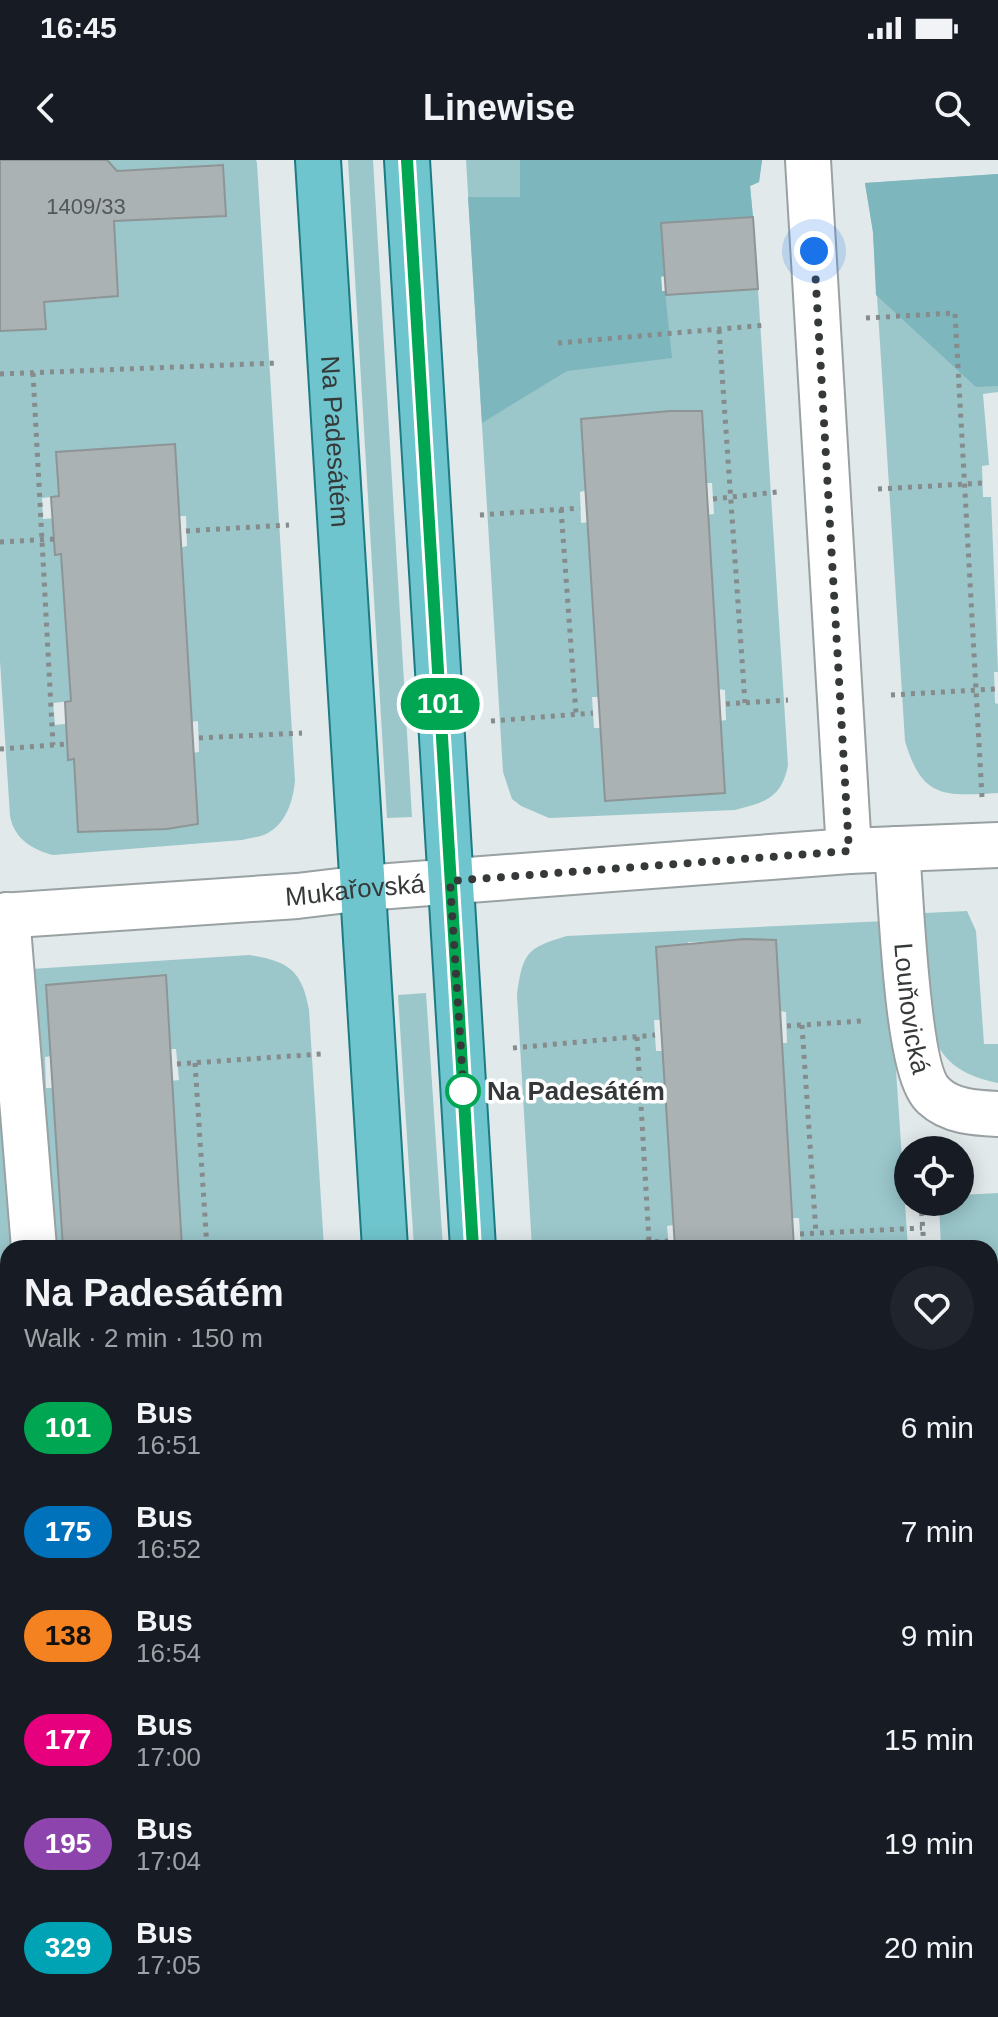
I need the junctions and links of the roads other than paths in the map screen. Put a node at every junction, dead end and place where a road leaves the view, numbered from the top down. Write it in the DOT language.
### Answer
graph roads {
  1 [pos="318,160"];
  2 [pos="407,160"];
  3 [pos="808,160"];
  4 [pos="990,827"];
  5 [pos="897,849"];
  6 [pos="849,851"];
  7 [pos="450,881"];
  8 [pos="364,888"];
  9 [pos="4,916"];
  10 [pos="998,1114"];
  11 [pos="33,1240"];
  12 [pos="385,1240"];
  13 [pos="472,1240"];
  1 -- 8 [label="main road, Na Padesátém"];
  2 -- 7 [label="main road"];
  3 -- 6 [label="street"];
  4 -- 5 [label="street, Mukařovská"];
  5 -- 6 [label="street, Mukařovská"];
  5 -- 10 [label="street, Louňovická"];
  6 -- 7 [label="street, Mukařovská"];
  7 -- 8 [label="street, Mukařovská"];
  7 -- 13 [label="main road"];
  8 -- 9 [label="street, Mukařovská"];
  8 -- 12 [label="main road, Na Padesátém"];
  9 -- 11 [label="street"];
}
